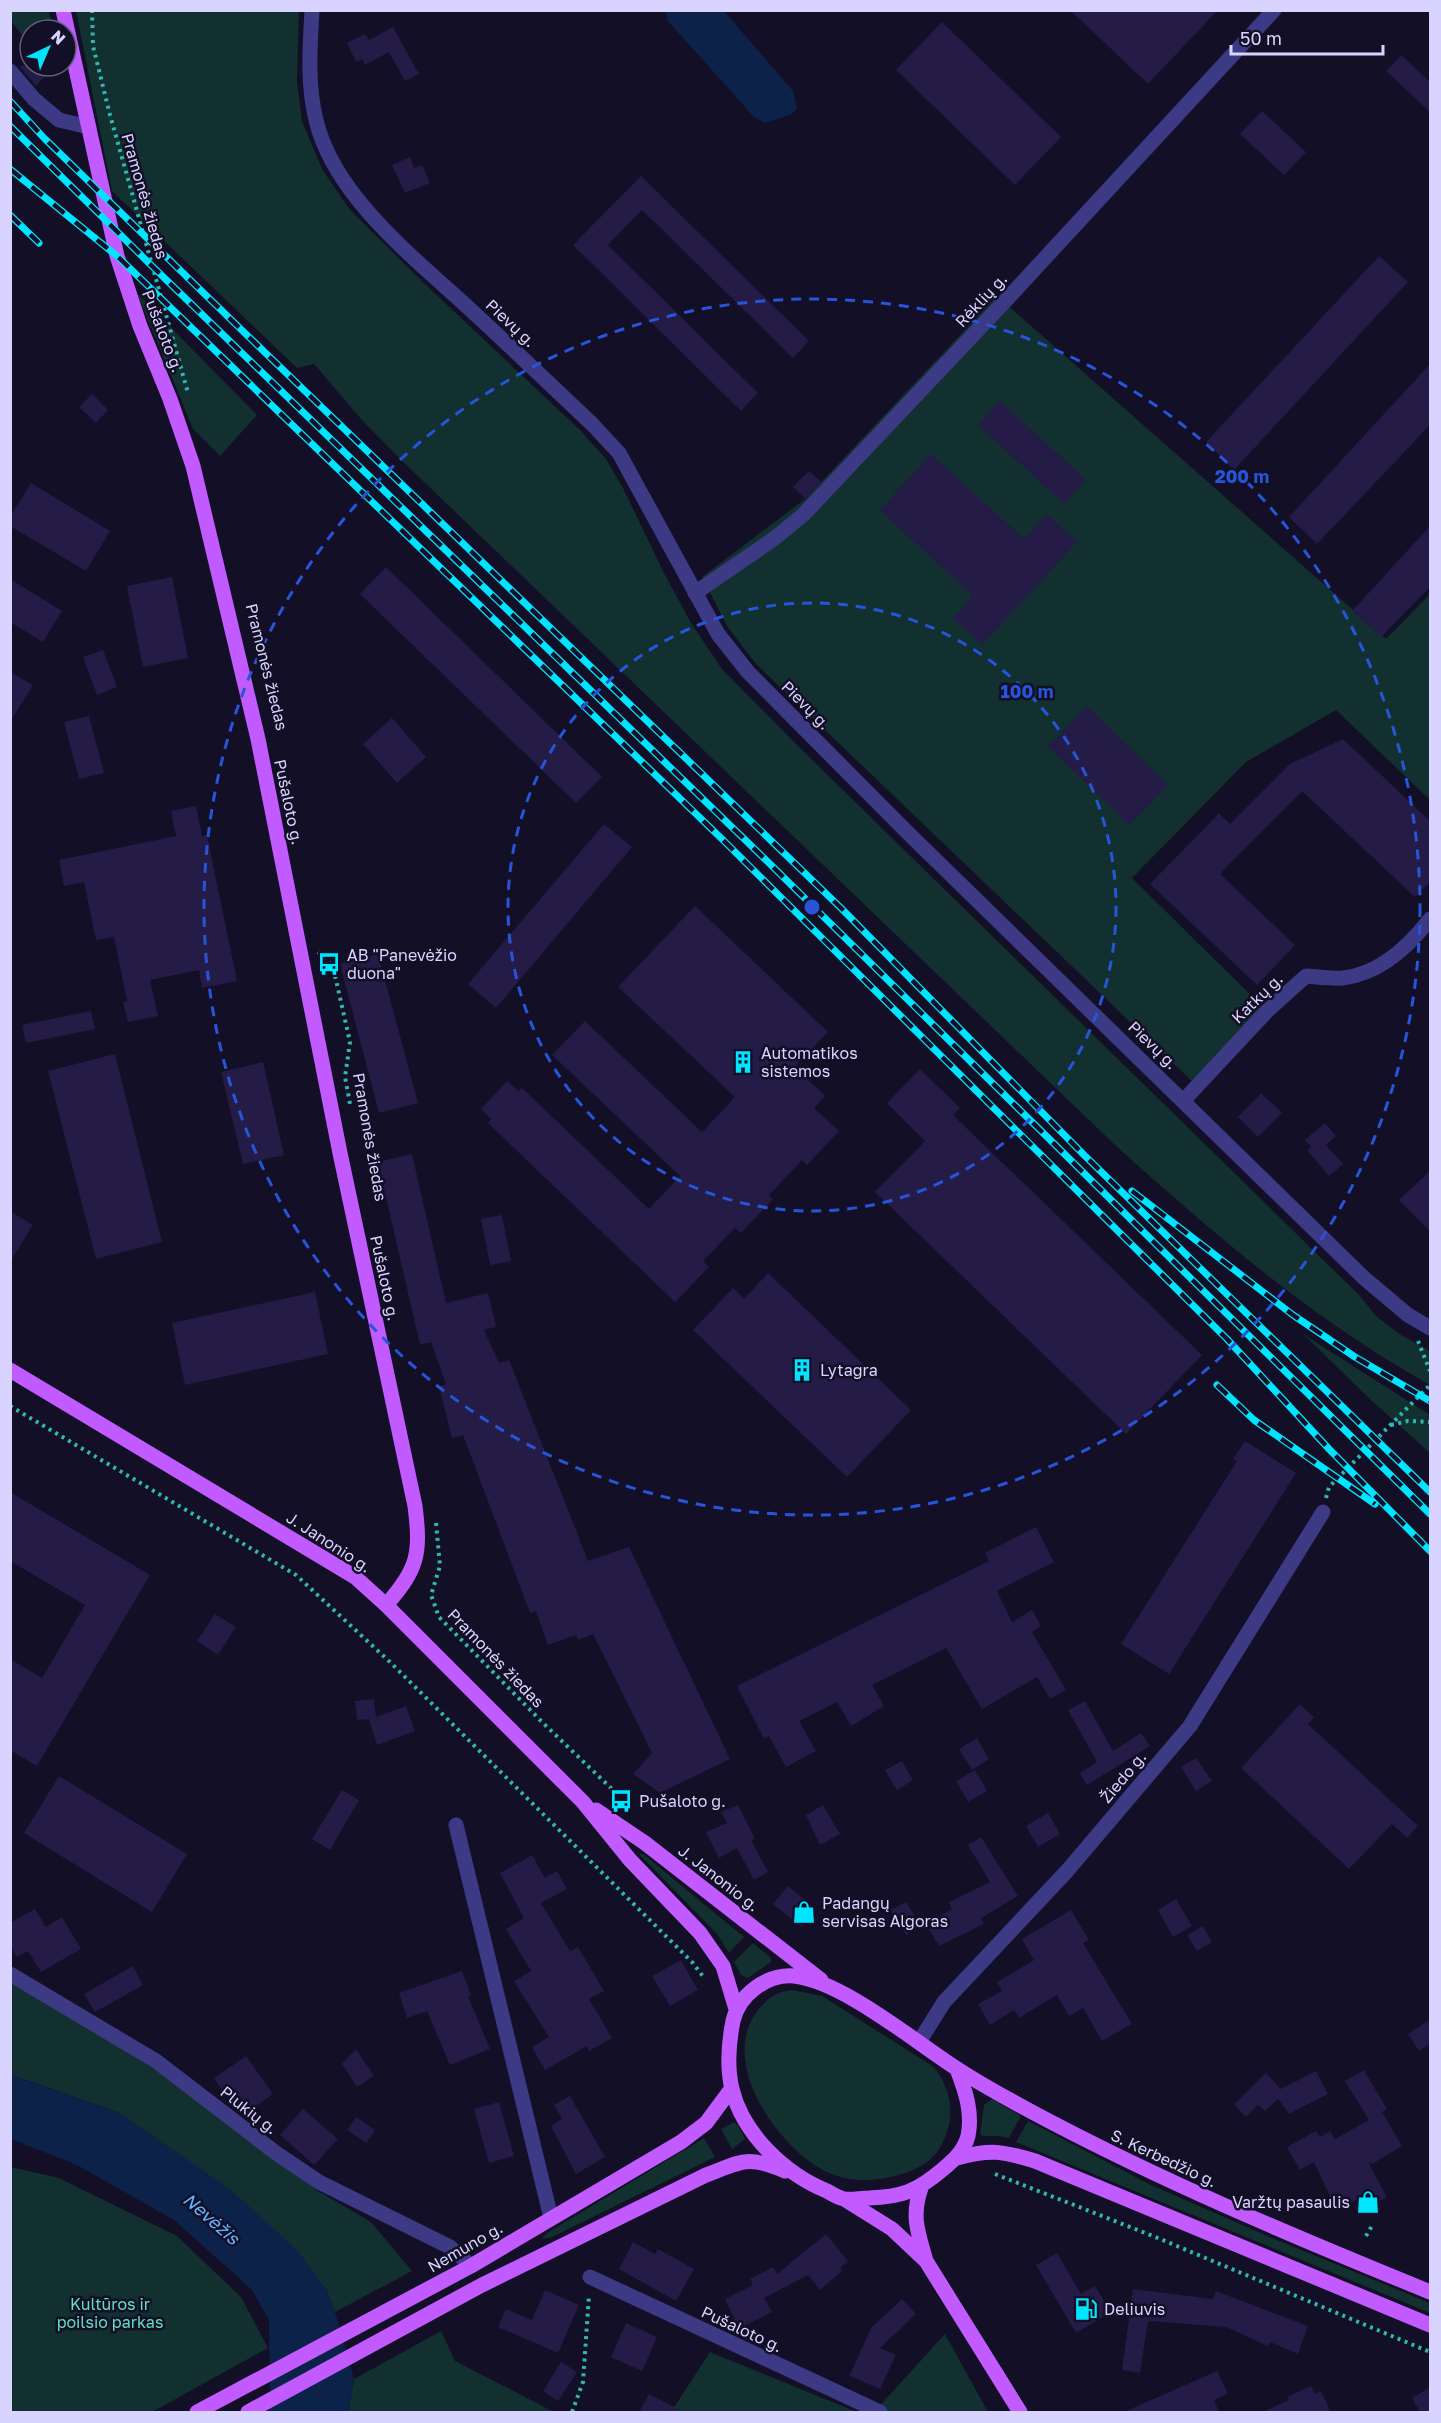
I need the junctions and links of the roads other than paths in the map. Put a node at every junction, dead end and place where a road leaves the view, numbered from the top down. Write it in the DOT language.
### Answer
graph roads {
  1 [pos="63,10"];
  2 [pos="312,10"];
  3 [pos="1274,10"];
  4 [pos="10,71"];
  5 [pos="89,127"];
  6 [pos="694,593"];
  7 [pos="1431,919"];
  8 [pos="1184,1100"];
  9 [pos="1431,1328"];
  10 [pos="10,1370"];
  11 [pos="1323,1512"];
  12 [pos="386,1605"];
  13 [pos="583,1802"];
  14 [pos="456,1825"];
  15 [pos="10,1974"];
  16 [pos="831,1987"];
  17 [pos="736,2009"];
  18 [pos="919,2042"];
  19 [pos="957,2069"];
  20 [pos="732,2088"];
  21 [pos="957,2158"];
  22 [pos="795,2175"];
  23 [pos="921,2188"];
  24 [pos="843,2199"];
  25 [pos="551,2218"];
  26 [pos="926,2261"];
  27 [pos="471,2266"];
  28 [pos="590,2277"];
  29 [pos="1431,2292"];
  30 [pos="1431,2325"];
  31 [pos="197,2412"];
  32 [pos="248,2412"];
  33 [pos="880,2412"];
  34 [pos="1020,2412"];
  1 -- 5 [label="main road, Pušaloto g."];
  2 -- 6 [label="street, Pievų g."];
  3 -- 6 [label="street, Rėklių g."];
  4 -- 5 [label="street"];
  5 -- 12 [label="main road, Pušaloto g."];
  6 -- 8 [label="street, Pievų g."];
  7 -- 8 [label="street, Katkų g."];
  8 -- 9 [label="street, Pievų g."];
  10 -- 12 [label="main road, J. Janonio g."];
  11 -- 18 [label="street, Žiedo g."];
  12 -- 13 [label="main road, J. Janonio g."];
  13 -- 16 [label="main road, J. Janonio g."];
  13 -- 17 [label="main road, J. Janonio g."];
  14 -- 25 [label="street"];
  15 -- 27 [label="street, Plukių g."];
  16 -- 17 [label="main road"];
  16 -- 18 [label="main road, S. Kerbedžio g."];
  17 -- 20 [label="main road"];
  18 -- 19 [label="main road, S. Kerbedžio g."];
  19 -- 21 [label="main road"];
  19 -- 29 [label="main road, S. Kerbedžio g."];
  20 -- 22 [label="main road"];
  20 -- 25 [label="main road, Nemuno g."];
  21 -- 23 [label="main road"];
  21 -- 30 [label="main road"];
  22 -- 24 [label="main road"];
  22 -- 32 [label="main road"];
  23 -- 24 [label="main road"];
  23 -- 26 [label="main road"];
  24 -- 26 [label="main road"];
  25 -- 27 [label="main road, Nemuno g."];
  26 -- 34 [label="main road"];
  27 -- 31 [label="main road, Nemuno g."];
  28 -- 33 [label="street, Pušaloto g."];
}
